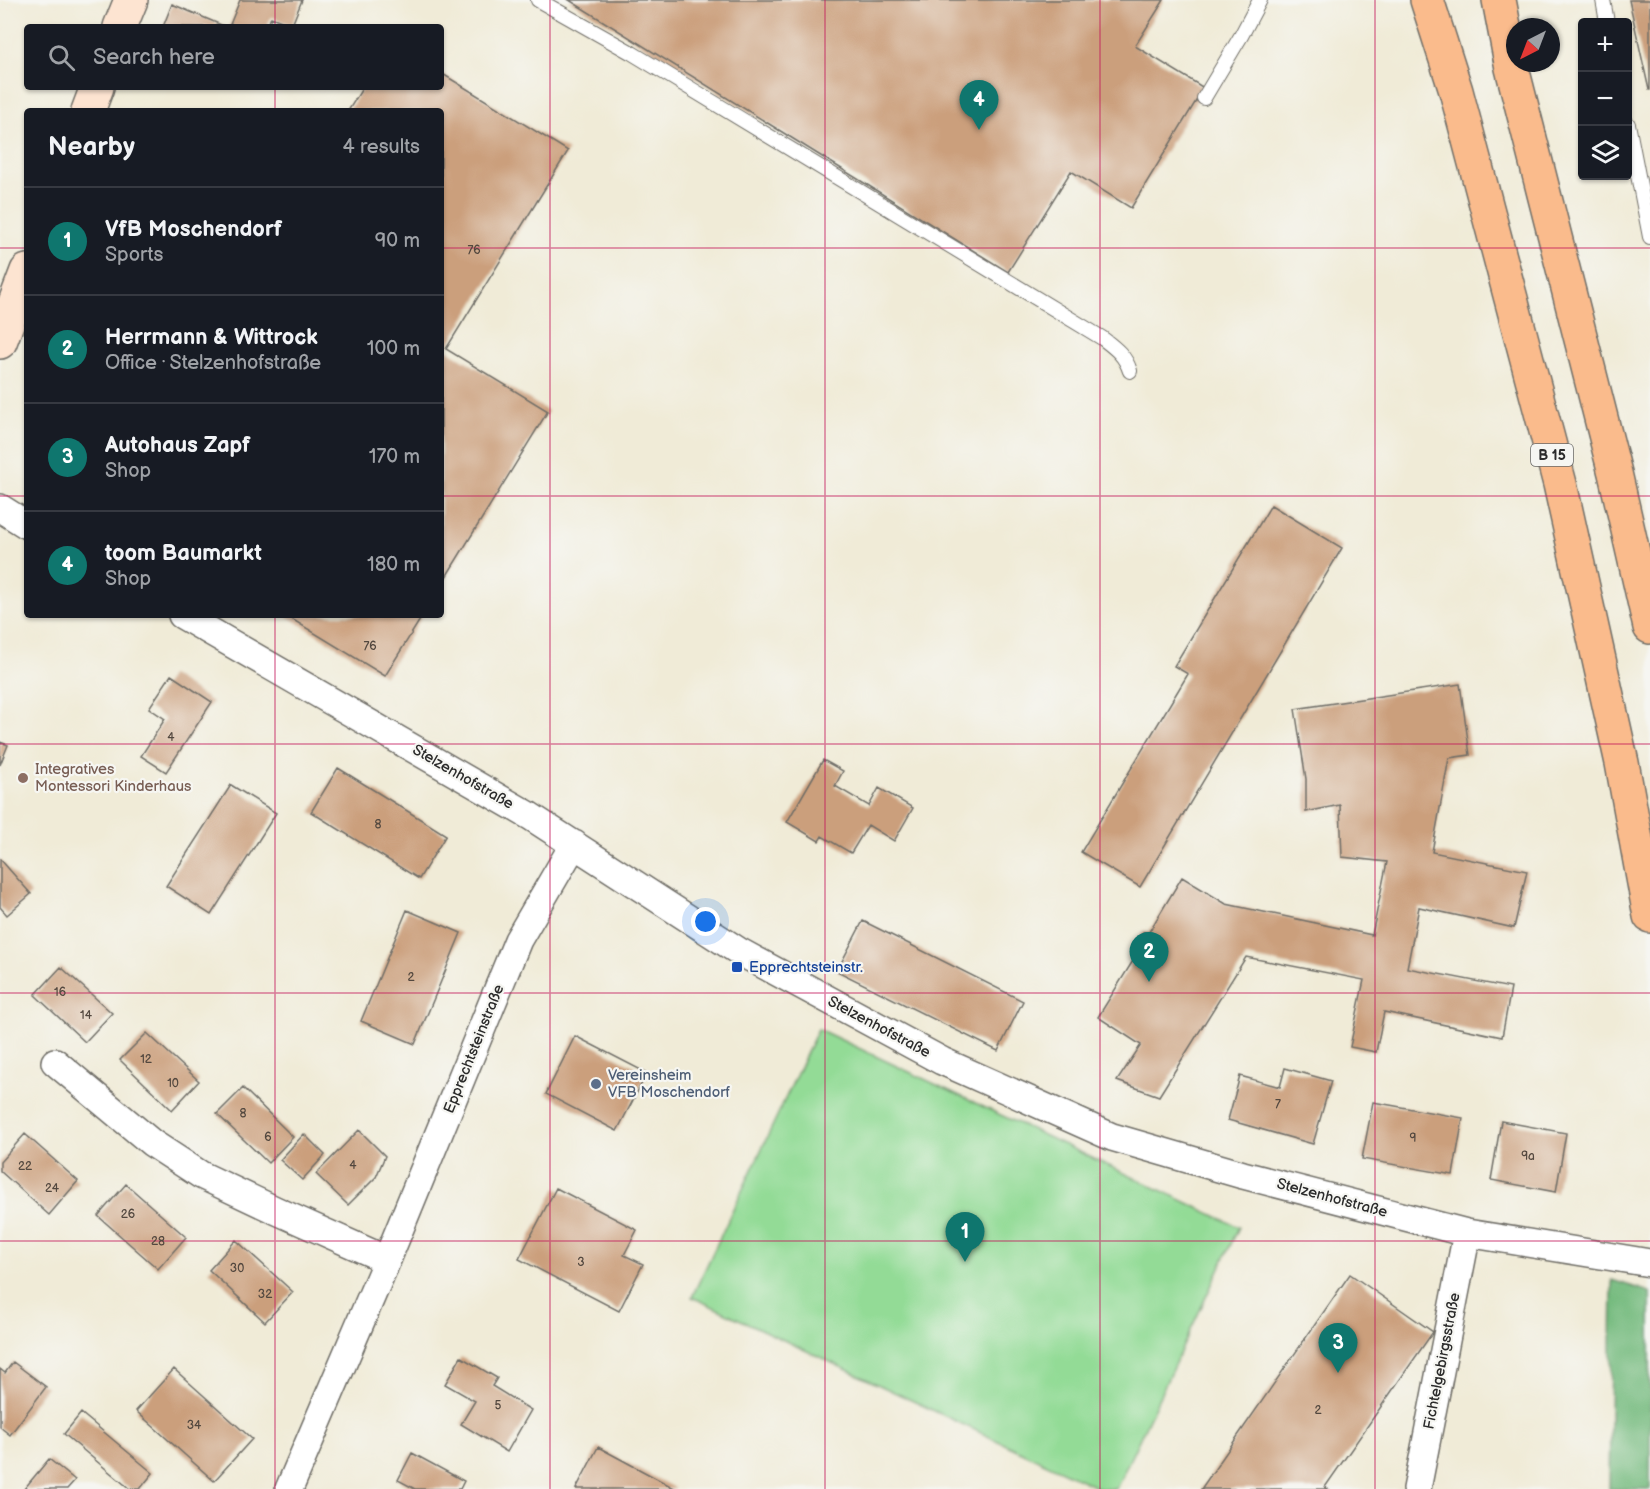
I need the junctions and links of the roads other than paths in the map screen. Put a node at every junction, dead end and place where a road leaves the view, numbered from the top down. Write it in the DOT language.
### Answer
graph roads {
  1 [pos="131,0"];
  2 [pos="538,0"];
  3 [pos="1260,0"];
  4 [pos="1427,0"];
  5 [pos="1489,0"];
  6 [pos="1499,0"];
  7 [pos="1603,0"];
  8 [pos="1606,18"];
  9 [pos="121,24"];
  10 [pos="1506,37"];
  11 [pos="1506,50"];
  12 [pos="1513,72"];
  13 [pos="96,90"];
  14 [pos="1204,98"];
  15 [pos="89,108"];
  16 [pos="1628,126"];
  17 [pos="1650,237"];
  18 [pos="24,279"];
  19 [pos="0,342"];
  20 [pos="1130,371"];
  21 [pos="0,508"];
  22 [pos="24,523"];
  23 [pos="187,618"];
  24 [pos="1650,627"];
  25 [pos="573,844"];
  26 [pos="1650,916"];
  27 [pos="55,1062"];
  28 [pos="1467,1233"];
  29 [pos="387,1260"];
  30 [pos="1650,1263"];
  31 [pos="289,1489"];
  32 [pos="1417,1489"];
  1 -- 9 [label="street"];
  2 -- 20 [label="lane"];
  3 -- 14 [label="lane"];
  4 -- 26 [label="highway, B 15"];
  5 -- 11 [label="highway"];
  6 -- 10 [label="highway"];
  7 -- 8 [label="lane"];
  12 -- 24 [label="highway"];
  13 -- 15 [label="street"];
  16 -- 17 [label="lane"];
  18 -- 19 [label="street"];
  21 -- 22 [label="street"];
  23 -- 25 [label="street, Stelzenhofstraße"];
  25 -- 28 [label="street, Stelzenhofstraße"];
  25 -- 29 [label="street, Epprechtsteinstraße"];
  27 -- 29 [label="street"];
  28 -- 30 [label="street, Stelzenhofstraße"];
  28 -- 32 [label="street, Fichtelgebirgsstraße"];
  29 -- 31 [label="street, Epprechtsteinstraße"];
}
